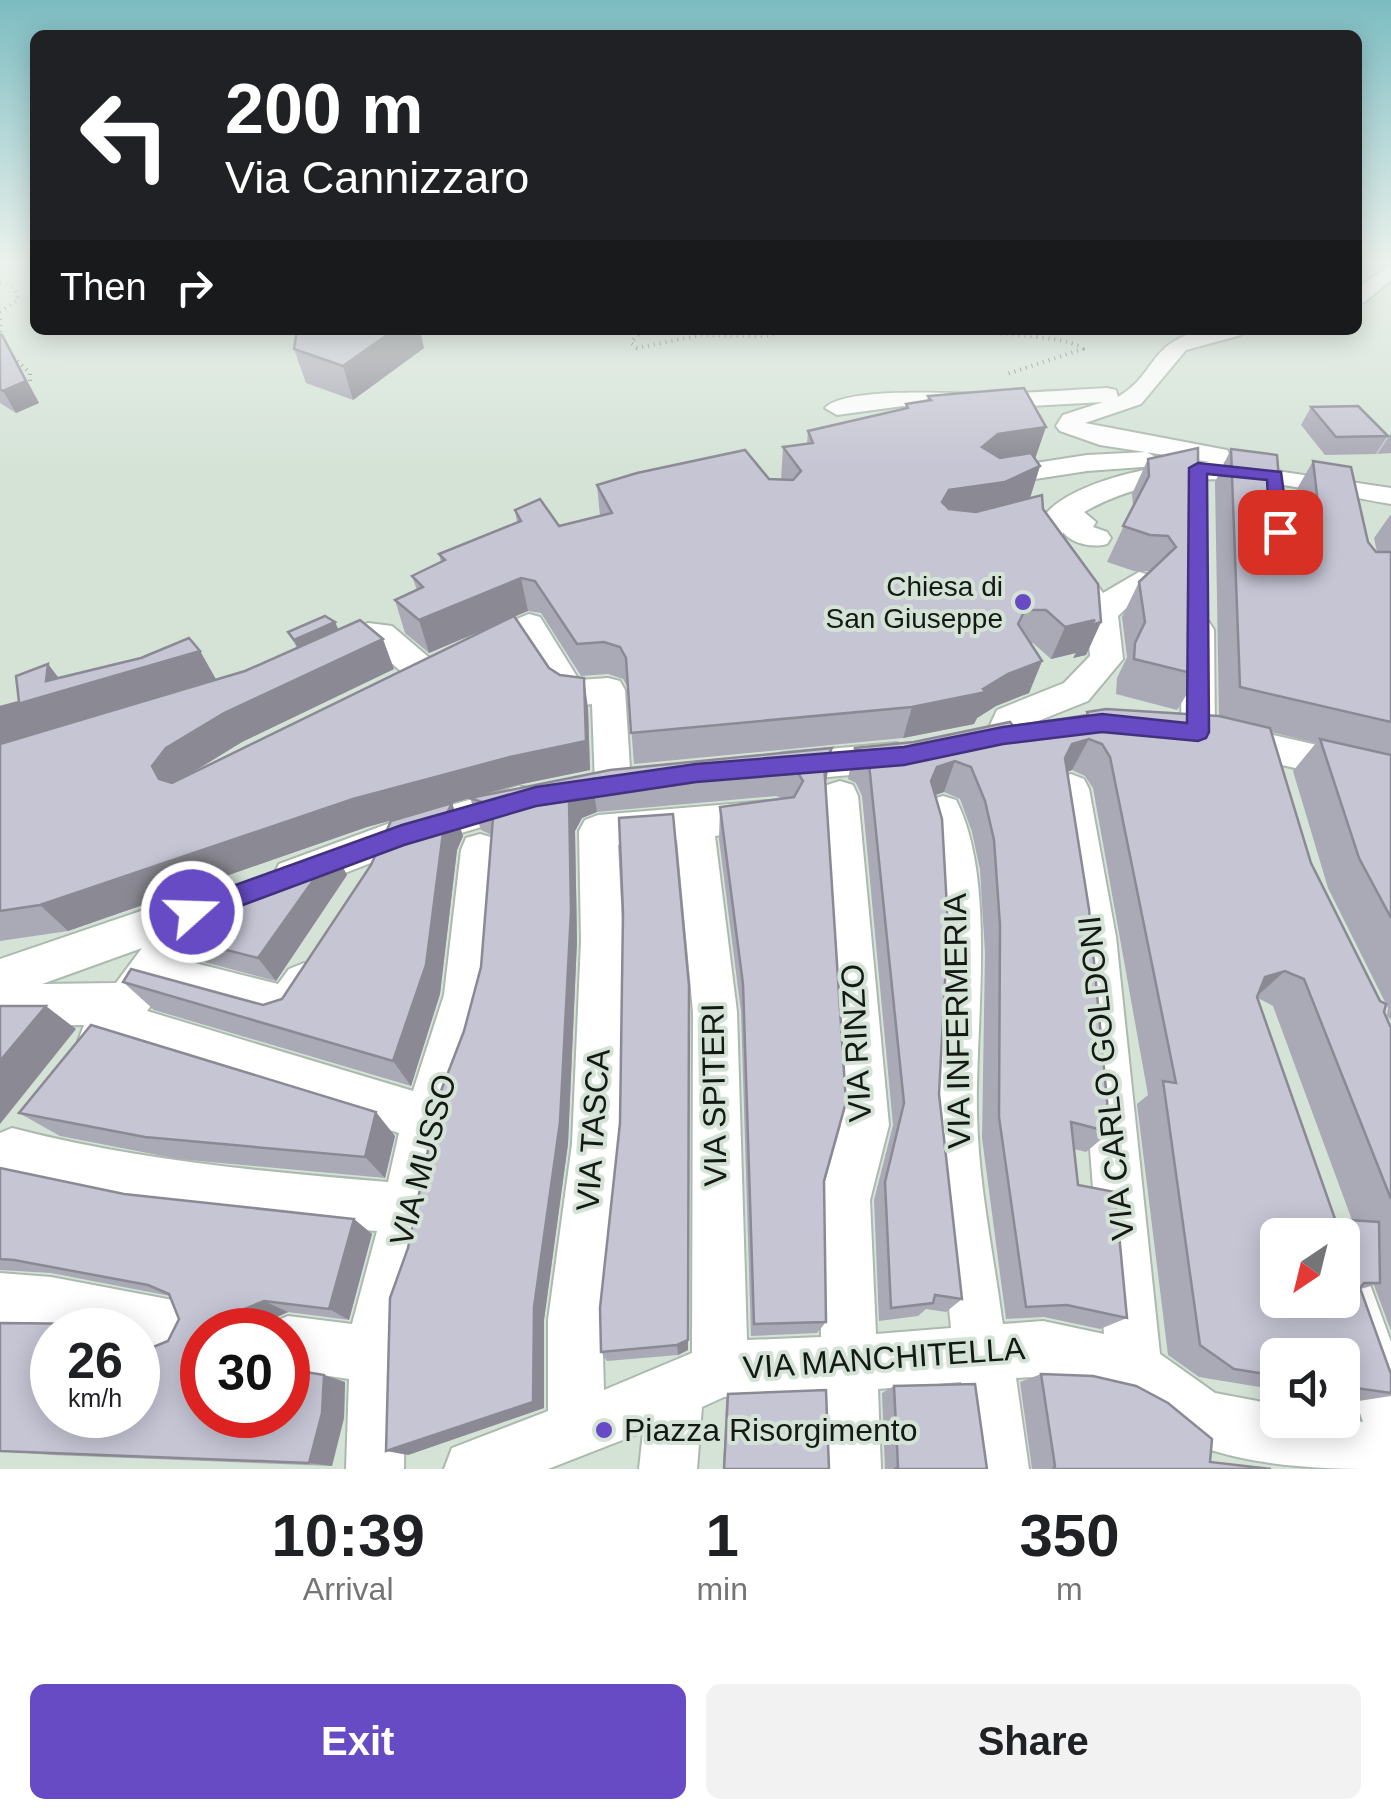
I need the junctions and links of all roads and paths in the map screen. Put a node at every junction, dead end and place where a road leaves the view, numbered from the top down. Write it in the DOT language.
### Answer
graph roads {
  1 [pos="638,335"];
  2 [pos="701,335"];
  3 [pos="701,335"];
  4 [pos="768,335"];
  5 [pos="887,335"];
  6 [pos="1213,335"];
  7 [pos="11,355"];
  8 [pos="12,390"];
  9 [pos="1142,392"];
  10 [pos="961,400"];
  11 [pos="837,408"];
  12 [pos="1212,470"];
  13 [pos="1155,472"];
  14 [pos="1275,475"];
  15 [pos="990,478"];
  16 [pos="1346,489"];
  17 [pos="1391,496"];
  18 [pos="1198,506"];
  19 [pos="1278,509"];
  20 [pos="1063,512"];
  21 [pos="1024,516"];
  22 [pos="1353,523"];
  23 [pos="1097,538"];
  24 [pos="1139,582"];
  25 [pos="1198,600"];
  26 [pos="1102,614"];
  27 [pos="305,661"];
  28 [pos="1035,670"];
  29 [pos="428,674"];
  30 [pos="396,689"];
  31 [pos="1056,700"];
  32 [pos="1087,725"];
  33 [pos="1264,746"];
  34 [pos="924,752"];
  35 [pos="754,769"];
  36 [pos="1391,776"];
  37 [pos="1274,785"];
  38 [pos="1070,788"];
  39 [pos="840,796"];
  40 [pos="943,811"];
  41 [pos="776,815"];
  42 [pos="694,822"];
  43 [pos="388,840"];
  44 [pos="480,850"];
  45 [pos="370,883"];
  46 [pos="192,912"];
  47 [pos="329,945"];
  48 [pos="0,979"];
  49 [pos="130,999"];
  50 [pos="0,1005"];
  51 [pos="68,1080"];
  52 [pos="426,1118"];
  53 [pos="16,1147"];
  54 [pos="406,1208"];
  55 [pos="0,1300"];
  56 [pos="1354,1318"];
  57 [pos="178,1328"];
  58 [pos="310,1346"];
  59 [pos="985,1354"];
  60 [pos="375,1355"];
  61 [pos="849,1364"];
  62 [pos="1134,1369"];
  63 [pos="697,1380"];
  64 [pos="577,1428"];
  65 [pos="1389,1436"];
  66 [pos="375,1469"];
  67 [pos="473,1469"];
  68 [pos="668,1469"];
  69 [pos="852,1469"];
  70 [pos="1000,1469"];
  1 -- 3 [label="path"];
  2 -- 4 [label="path"];
  5 -- 10 [label="path"];
  6 -- 9 [label="street"];
  7 -- 8 [label="path"];
  9 -- 10 [label="street"];
  9 -- 14 [label="street"];
  10 -- 11 [label="street"];
  12 -- 13 [label="street"];
  12 -- 14 [label="street"];
  12 -- 15 [label="street"];
  12 -- 18 [label="street"];
  13 -- 20 [label="street"];
  13 -- 21 [label="street"];
  14 -- 16 [label="street"];
  14 -- 19 [label="street"];
  16 -- 17 [label="street"];
  16 -- 22 [label="street"];
  20 -- 23 [label="street"];
  20 -- 26 [label="street"];
  24 -- 26 [label="street"];
  25 -- 33 [label="street"];
  26 -- 31 [label="street"];
  27 -- 29 [label="street"];
  28 -- 31 [label="street"];
  29 -- 30 [label="street"];
  29 -- 43 [label="street"];
  31 -- 32 [label="street"];
  33 -- 36 [label="street"];
  33 -- 37 [label="street"];
  34 -- 35 [label="street"];
  38 -- 62 [label="street, VIA CARLO GOLDONI"];
  39 -- 61 [label="street, VIA RINZO"];
  40 -- 59 [label="street, VIA INFERMERIA"];
  41 -- 42 [label="street"];
  42 -- 63 [label="street, VIA SPITERI"];
  42 -- 64 [label="street, VIA TASCA"];
  43 -- 45 [label="street"];
  43 -- 46 [label="street"];
  44 -- 52 [label="street, VIA MUSSO"];
  46 -- 48 [label="street"];
  46 -- 49 [label="street"];
  47 -- 49 [label="street"];
  49 -- 50 [label="street"];
  49 -- 51 [label="street"];
  49 -- 52 [label="street"];
  52 -- 54 [label="street, VIA MUSSO"];
  53 -- 54 [label="street"];
  54 -- 60 [label="street, VIA MUSSO"];
  55 -- 57 [label="street"];
  56 -- 65 [label="street"];
  58 -- 60 [label="street"];
  59 -- 61 [label="street, VIA MANCHITELLA"];
  59 -- 62 [label="street, VIA MANCHITELLA"];
  59 -- 70 [label="street, VIA INFERMERIA"];
  60 -- 66 [label="street, VIA MUSSO"];
  61 -- 63 [label="street, VIA MANCHITELLA"];
  61 -- 69 [label="street, VIA RINZO"];
  62 -- 65 [label="street, VIA MANCHITELLA"];
  63 -- 64 [label="street, VIA MANCHITELLA"];
  63 -- 68 [label="street, VIA SPITERI"];
  64 -- 67 [label="street, VIA MANCHITELLA"];
}
